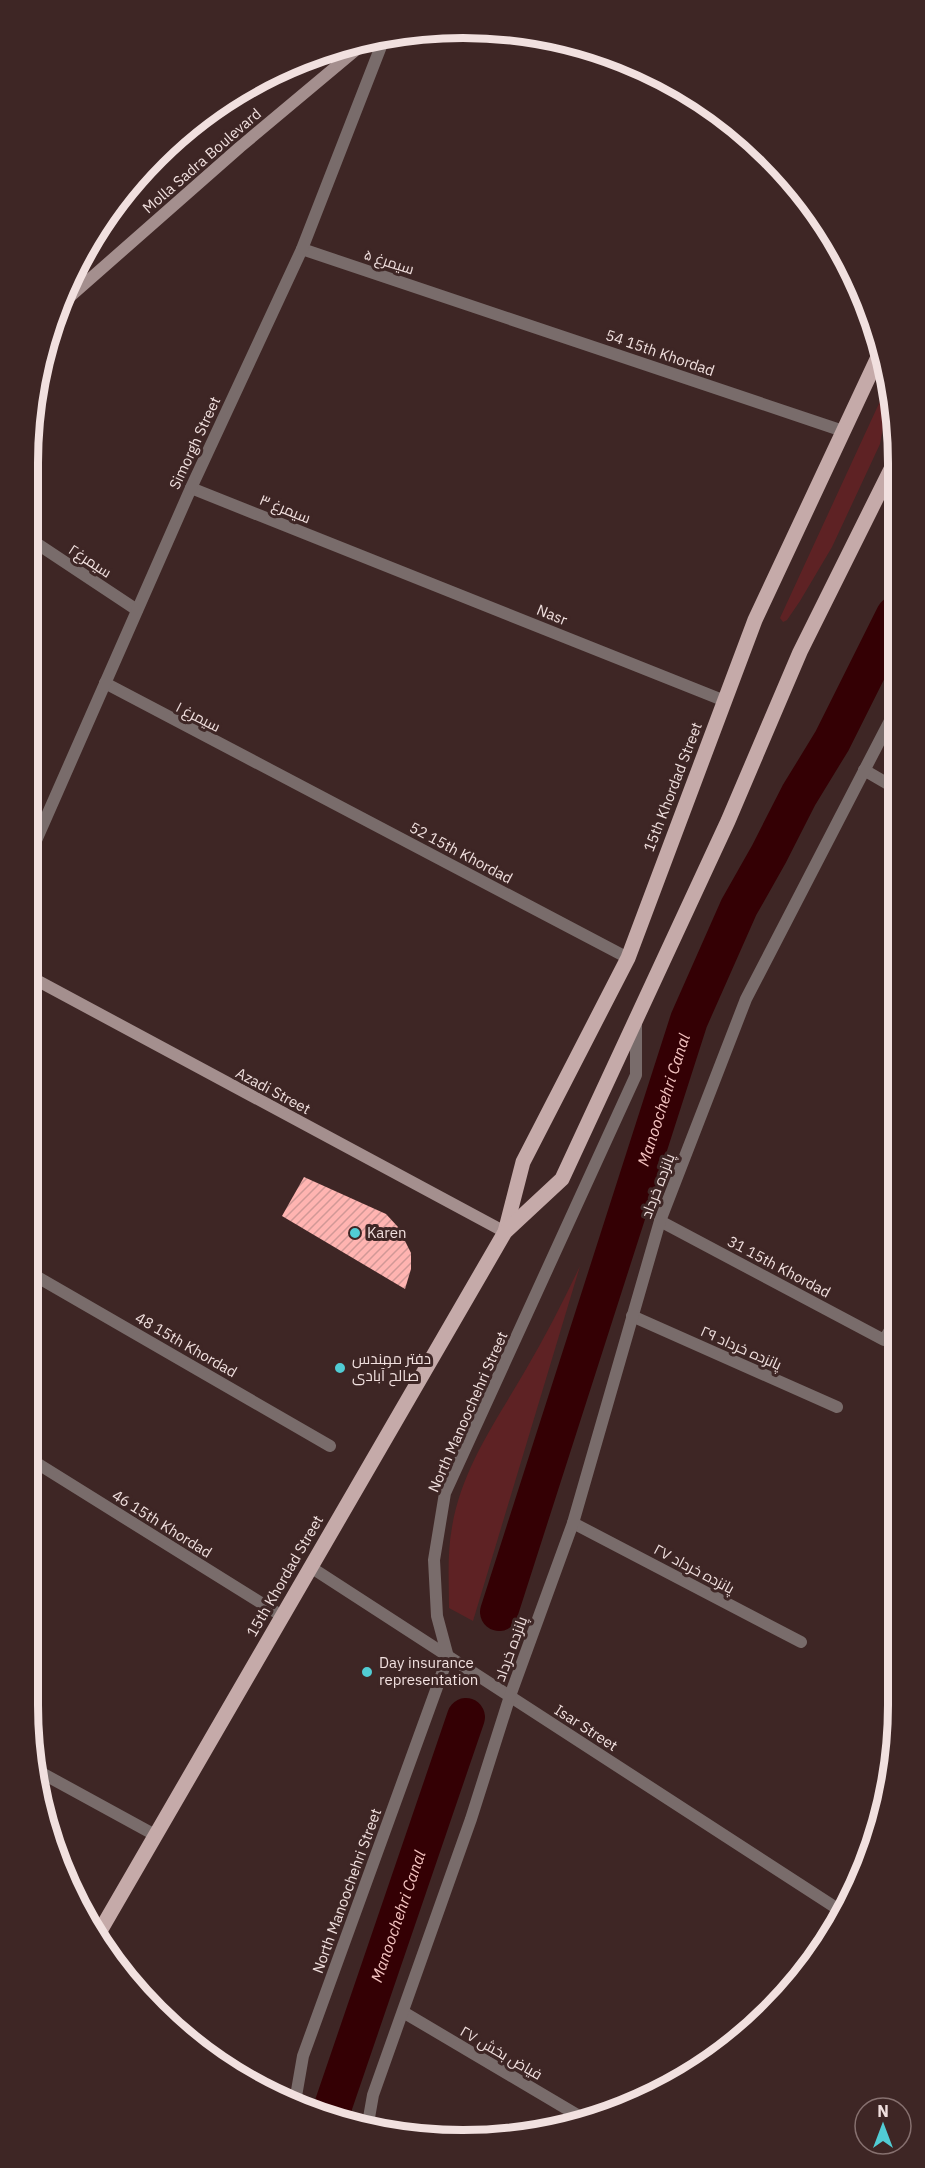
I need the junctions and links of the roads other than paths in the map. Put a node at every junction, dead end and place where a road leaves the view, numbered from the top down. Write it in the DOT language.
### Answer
graph roads {
  1 [pos="381,46"];
  2 [pos="354,52"];
  3 [pos="302,249"];
  4 [pos="72,294"];
  5 [pos="468,304"];
  6 [pos="875,363"];
  7 [pos="843,431"];
  8 [pos="888,475"];
  9 [pos="191,488"];
  10 [pos="38,544"];
  11 [pos="368,558"];
  12 [pos="137,610"];
  13 [pos="105,683"];
  14 [pos="725,701"];
  15 [pos="888,724"];
  16 [pos="864,770"];
  17 [pos="279,776"];
  18 [pos="888,784"];
  19 [pos="38,836"];
  20 [pos="628,958"];
  21 [pos="38,981"];
  22 [pos="636,1018"];
  23 [pos="660,1221"];
  24 [pos="505,1232"];
  25 [pos="38,1277"];
  26 [pos="632,1316"];
  27 [pos="888,1334"];
  28 [pos="837,1407"];
  29 [pos="330,1446"];
  30 [pos="38,1464"];
  31 [pos="573,1522"];
  32 [pos="312,1568"];
  33 [pos="282,1616"];
  34 [pos="801,1642"];
  35 [pos="448,1657"];
  36 [pos="510,1696"];
  37 [pos="43,1774"];
  38 [pos="155,1835"];
  39 [pos="836,1908"];
  40 [pos="101,1929"];
  41 [pos="403,2012"];
  42 [pos="296,2096"];
  43 [pos="577,2115"];
  44 [pos="369,2119"];
  1 -- 3 [label="street, Simorgh Street"];
  2 -- 4 [label="main road, Molla Sadra Boulevard"];
  3 -- 5 [label="street, سیمرغ ۵"];
  3 -- 9 [label="street, Simorgh Street"];
  5 -- 7 [label="street, 54 15th Khordad"];
  6 -- 7 [label="main road, 15th Khordad Street"];
  7 -- 14 [label="main road, 15th Khordad Street"];
  8 -- 22 [label="main road, 15th Khordad Street"];
  9 -- 11 [label="street, سیمرغ ۳"];
  9 -- 12 [label="street, Simorgh Street"];
  10 -- 12 [label="street, سیمرغ۲"];
  11 -- 14 [label="street, Nasr"];
  12 -- 13 [label="street, Simorgh Street"];
  13 -- 17 [label="street, سیمرغ ۱"];
  13 -- 19 [label="street, Simorgh Street"];
  14 -- 20 [label="main road, 15th Khordad Street"];
  15 -- 16 [label="street, پانزده خرداد"];
  16 -- 18 [label="street"];
  16 -- 23 [label="street, پانزده خرداد"];
  17 -- 20 [label="street, 52 15th Khordad"];
  20 -- 24 [label="main road, 15th Khordad Street"];
  21 -- 24 [label="main road, Azadi Street"];
  22 -- 24 [label="main road, 15th Khordad Street"];
  22 -- 35 [label="street, North Manoochehri Street"];
  23 -- 26 [label="street, پانزده خرداد"];
  23 -- 27 [label="street, 31 15th Khordad"];
  24 -- 32 [label="main road, 15th Khordad Street"];
  25 -- 29 [label="street, 48 15th Khordad"];
  26 -- 28 [label="street, پانزده خرداد ۲۹"];
  26 -- 31 [label="street, پانزده خرداد"];
  30 -- 33 [label="street, 46 15th Khordad"];
  31 -- 34 [label="street, پانزده خرداد ۲۷"];
  31 -- 36 [label="street, پانزده خرداد"];
  32 -- 33 [label="main road, 15th Khordad Street"];
  32 -- 35 [label="street, Isar Street"];
  33 -- 38 [label="main road, 15th Khordad Street"];
  35 -- 36 [label="street, Isar Street"];
  35 -- 42 [label="street, North Manoochehri Street"];
  36 -- 39 [label="street, Isar Street"];
  36 -- 41 [label="street"];
  37 -- 38 [label="street"];
  38 -- 40 [label="main road, 15th Khordad Street"];
  41 -- 43 [label="street, فیاض بخش ۲۷"];
  41 -- 44 [label="street"];
}
